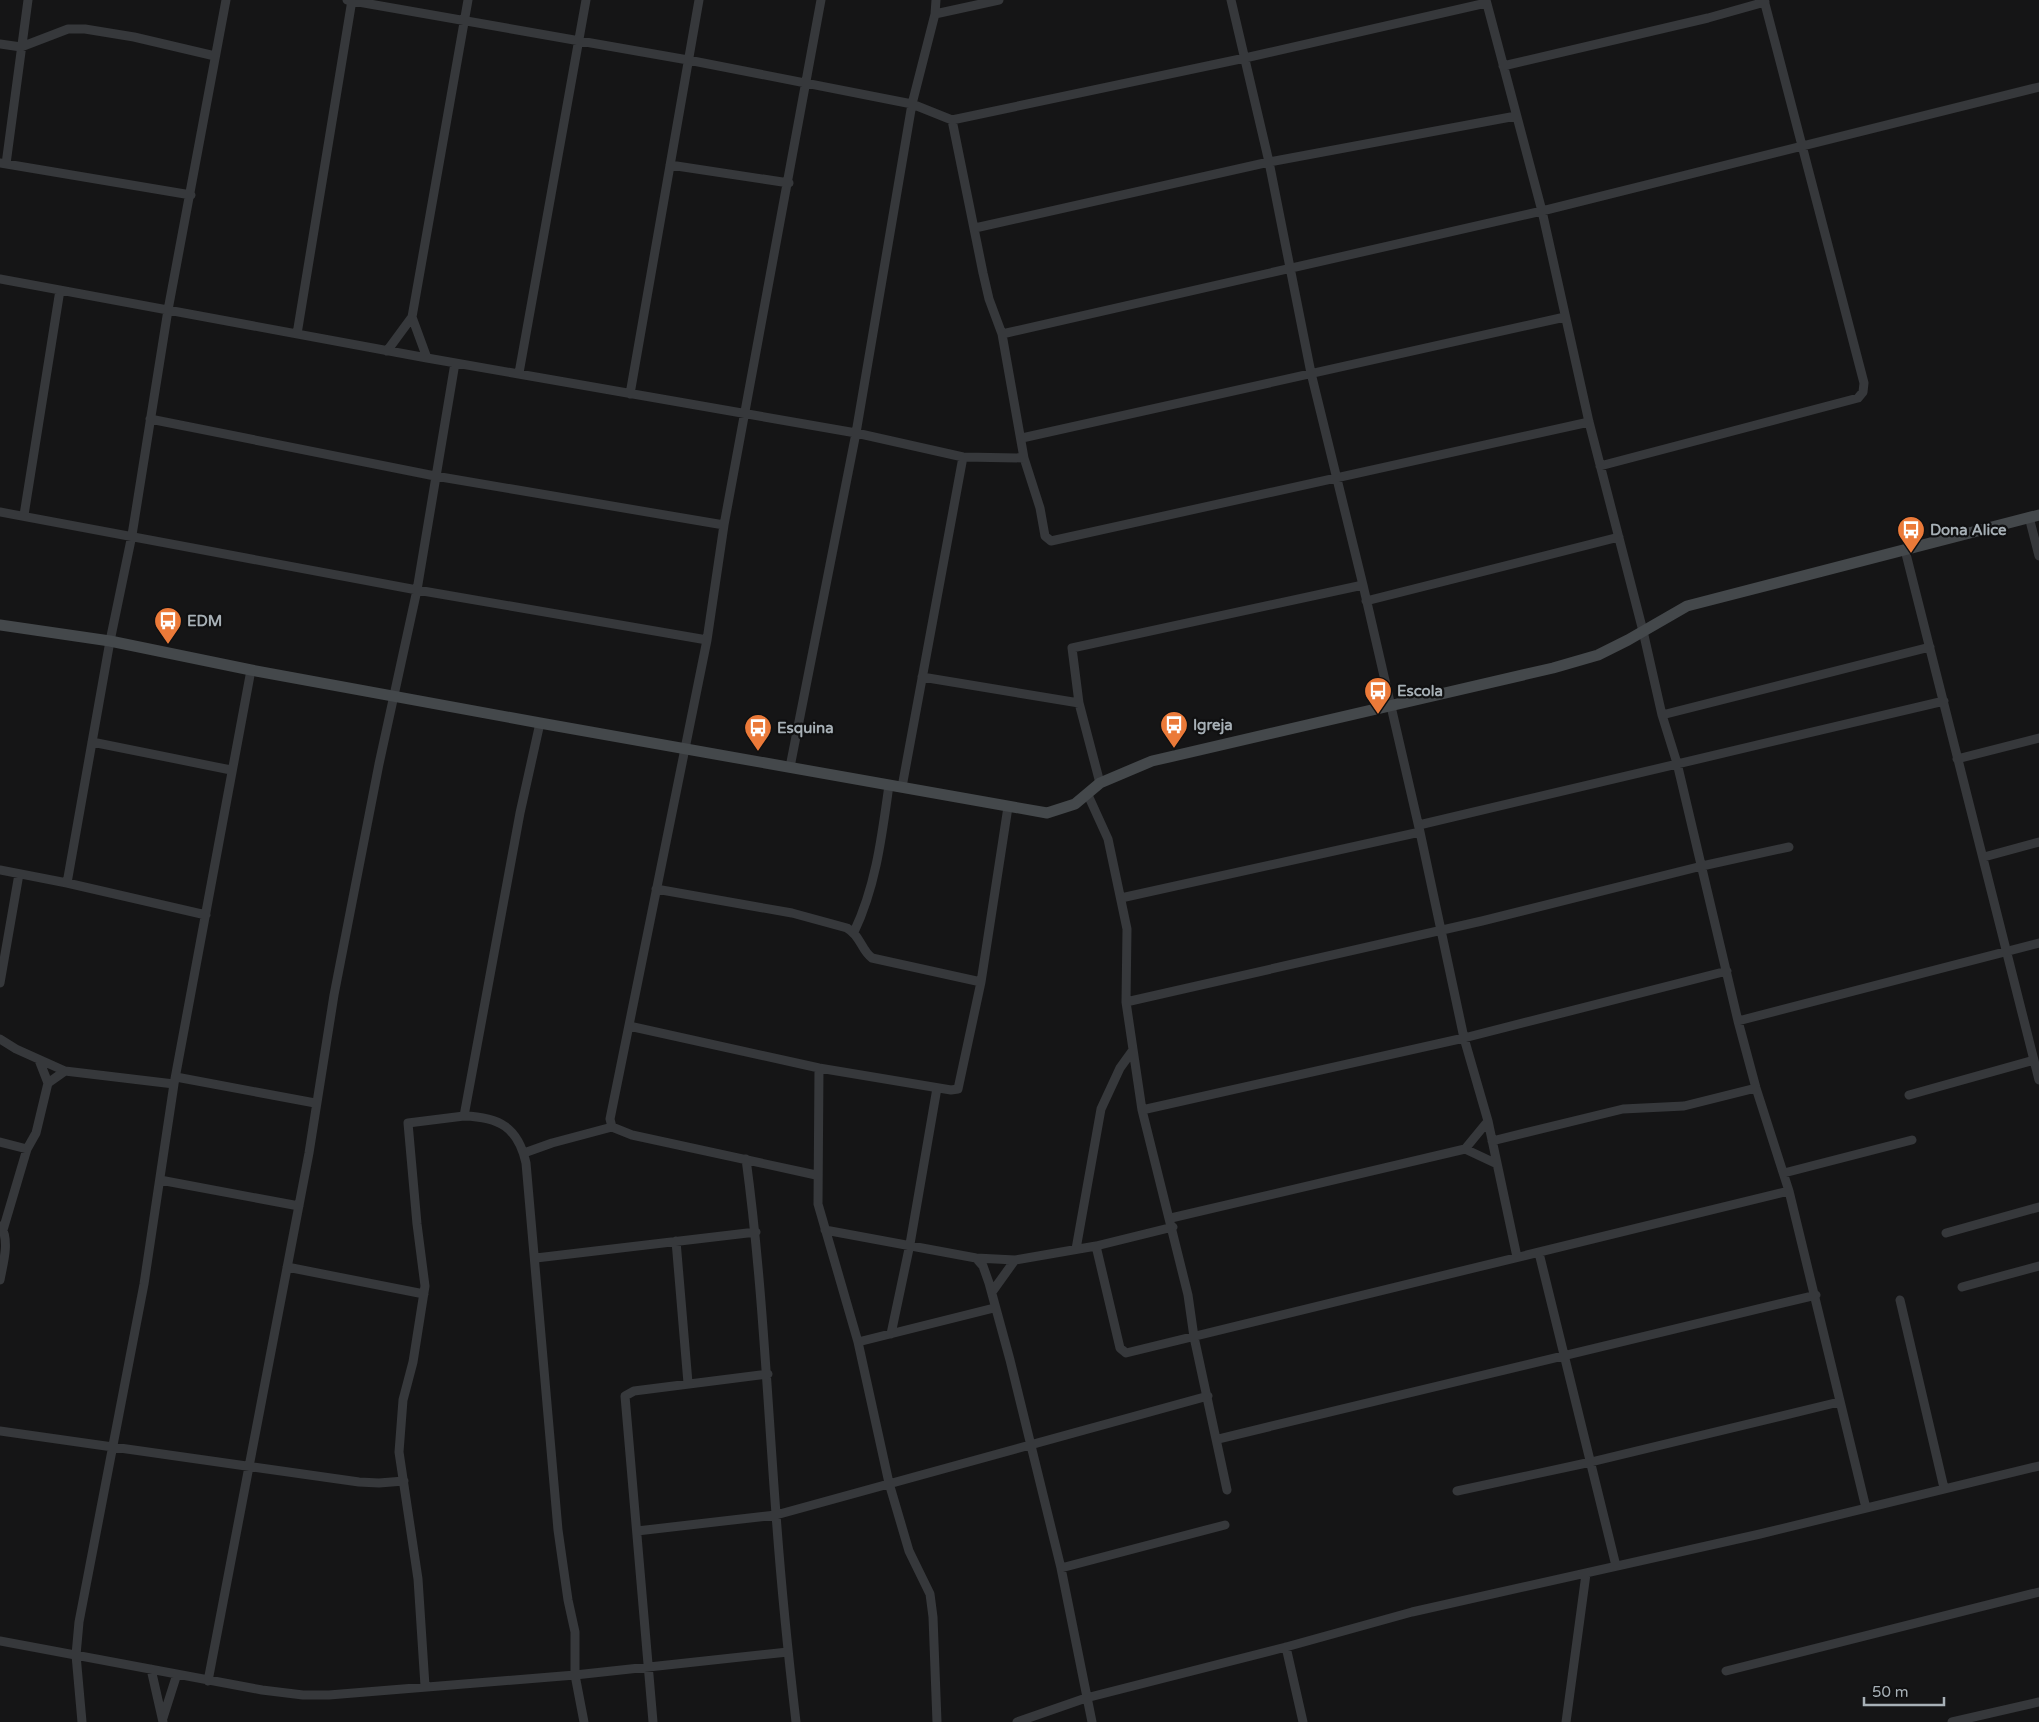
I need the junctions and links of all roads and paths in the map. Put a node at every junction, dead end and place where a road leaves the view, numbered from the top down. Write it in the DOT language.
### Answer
graph roads {
  1 [pos="28,0"];
  2 [pos="226,0"];
  3 [pos="350,0"];
  4 [pos="468,0"];
  5 [pos="586,0"];
  6 [pos="699,0"];
  7 [pos="821,0"];
  8 [pos="936,0"];
  9 [pos="999,0"];
  10 [pos="1231,0"];
  11 [pos="1486,1"];
  12 [pos="1764,1"];
  13 [pos="935,14"];
  14 [pos="464,22"];
  15 [pos="578,40"];
  16 [pos="0,44"];
  17 [pos="21,47"];
  18 [pos="215,56"];
  19 [pos="1245,58"];
  20 [pos="688,60"];
  21 [pos="1503,66"];
  22 [pos="807,85"];
  23 [pos="2039,87"];
  24 [pos="912,104"];
  25 [pos="1516,116"];
  26 [pos="952,120"];
  27 [pos="1802,145"];
  28 [pos="1269,162"];
  29 [pos="3,163"];
  30 [pos="670,165"];
  31 [pos="789,183"];
  32 [pos="191,195"];
  33 [pos="1542,211"];
  34 [pos="975,228"];
  35 [pos="1288,267"];
  36 [pos="0,279"];
  37 [pos="60,290"];
  38 [pos="168,310"];
  39 [pos="412,317"];
  40 [pos="1565,317"];
  41 [pos="297,334"];
  42 [pos="1002,334"];
  43 [pos="387,351"];
  44 [pos="427,358"];
  45 [pos="455,363"];
  46 [pos="520,373"];
  47 [pos="1311,373"];
  48 [pos="630,394"];
  49 [pos="746,415"];
  50 [pos="150,419"];
  51 [pos="1589,422"];
  52 [pos="856,433"];
  53 [pos="1022,438"];
  54 [pos="963,458"];
  55 [pos="1024,458"];
  56 [pos="1600,466"];
  57 [pos="435,476"];
  58 [pos="1337,478"];
  59 [pos="0,512"];
  60 [pos="24,515"];
  61 [pos="2034,516"];
  62 [pos="724,525"];
  63 [pos="132,535"];
  64 [pos="1619,537"];
  65 [pos="1904,550"];
  66 [pos="2039,556"];
  67 [pos="1363,585"];
  68 [pos="417,590"];
  69 [pos="1366,601"];
  70 [pos="0,625"];
  71 [pos="1643,631"];
  72 [pos="707,640"];
  73 [pos="110,641"];
  74 [pos="1930,647"];
  75 [pos="250,670"];
  76 [pos="922,677"];
  77 [pos="393,696"];
  78 [pos="1944,701"];
  79 [pos="1079,703"];
  80 [pos="1390,705"];
  81 [pos="1662,715"];
  82 [pos="540,723"];
  83 [pos="2039,738"];
  84 [pos="92,742"];
  85 [pos="684,749"];
  86 [pos="1957,759"];
  87 [pos="1677,763"];
  88 [pos="790,767"];
  89 [pos="231,770"];
  90 [pos="1100,783"];
  91 [pos="889,784"];
  92 [pos="902,787"];
  93 [pos="1088,795"];
  94 [pos="1008,808"];
  95 [pos="1420,828"];
  96 [pos="2039,842"];
  97 [pos="1789,847"];
  98 [pos="1984,857"];
  99 [pos="1702,866"];
  100 [pos="0,870"];
  101 [pos="19,874"];
  102 [pos="67,883"];
  103 [pos="656,889"];
  104 [pos="1121,898"];
  105 [pos="206,915"];
  106 [pos="1441,931"];
  107 [pos="854,932"];
  108 [pos="2039,943"];
  109 [pos="2005,951"];
  110 [pos="1727,971"];
  111 [pos="981,982"];
  112 [pos="0,983"];
  113 [pos="1126,1002"];
  114 [pos="1738,1021"];
  115 [pos="629,1026"];
  116 [pos="1464,1038"];
  117 [pos="0,1039"];
  118 [pos="1133,1050"];
  119 [pos="39,1060"];
  120 [pos="2034,1060"];
  121 [pos="819,1068"];
  122 [pos="65,1071"];
  123 [pos="2039,1080"];
  124 [pos="175,1081"];
  125 [pos="48,1083"];
  126 [pos="937,1088"];
  127 [pos="1756,1088"];
  128 [pos="1909,1095"];
  129 [pos="315,1103"];
  130 [pos="1142,1110"];
  131 [pos="464,1116"];
  132 [pos="1488,1121"];
  133 [pos="612,1127"];
  134 [pos="1912,1140"];
  135 [pos="1492,1141"];
  136 [pos="0,1142"];
  137 [pos="27,1149"];
  138 [pos="1465,1149"];
  139 [pos="524,1153"];
  140 [pos="746,1159"];
  141 [pos="1497,1164"];
  142 [pos="1784,1173"];
  143 [pos="816,1175"];
  144 [pos="160,1180"];
  145 [pos="1789,1190"];
  146 [pos="299,1206"];
  147 [pos="2039,1207"];
  148 [pos="1172,1223"];
  149 [pos="1,1227"];
  150 [pos="825,1230"];
  151 [pos="756,1232"];
  152 [pos="1946,1233"];
  153 [pos="676,1241"];
  154 [pos="910,1244"];
  155 [pos="1096,1246"];
  156 [pos="1076,1249"];
  157 [pos="1539,1253"];
  158 [pos="1517,1257"];
  159 [pos="536,1258"];
  160 [pos="976,1258"];
  161 [pos="1015,1260"];
  162 [pos="2039,1266"];
  163 [pos="287,1267"];
  164 [pos="0,1280"];
  165 [pos="1962,1287"];
  166 [pos="992,1292"];
  167 [pos="424,1294"];
  168 [pos="1816,1295"];
  169 [pos="1900,1300"];
  170 [pos="994,1308"];
  171 [pos="891,1334"];
  172 [pos="1194,1337"];
  173 [pos="858,1342"];
  174 [pos="1565,1356"];
  175 [pos="768,1374"];
  176 [pos="688,1383"];
  177 [pos="1208,1396"];
  178 [pos="1839,1402"];
  179 [pos="0,1431"];
  180 [pos="1218,1439"];
  181 [pos="1031,1445"];
  182 [pos="114,1449"];
  183 [pos="1591,1462"];
  184 [pos="2039,1466"];
  185 [pos="249,1467"];
  186 [pos="404,1481"];
  187 [pos="888,1483"];
  188 [pos="1944,1488"];
  189 [pos="1227,1490"];
  190 [pos="1457,1491"];
  191 [pos="1866,1508"];
  192 [pos="776,1515"];
  193 [pos="1225,1525"];
  194 [pos="637,1531"];
  195 [pos="1616,1566"];
  196 [pos="1061,1568"];
  197 [pos="1586,1574"];
  198 [pos="2039,1592"];
  199 [pos="0,1642"];
  200 [pos="1286,1647"];
  201 [pos="788,1652"];
  202 [pos="76,1655"];
  203 [pos="649,1667"];
  204 [pos="151,1669"];
  205 [pos="1726,1671"];
  206 [pos="177,1674"];
  207 [pos="575,1675"];
  208 [pos="208,1681"];
  209 [pos="425,1686"];
  210 [pos="1086,1698"];
  211 [pos="2039,1702"];
  212 [pos="163,1720"];
  213 [pos="82,1722"];
  214 [pos="584,1722"];
  215 [pos="653,1722"];
  216 [pos="796,1722"];
  217 [pos="937,1722"];
  218 [pos="1017,1722"];
  219 [pos="1092,1722"];
  220 [pos="1304,1722"];
  221 [pos="1566,1722"];
  222 [pos="1952,1722"];
  1 -- 17 [label="street"];
  2 -- 18 [label="street"];
  3 -- 14 [label="street"];
  3 -- 41 [label="street"];
  4 -- 14 [label="street"];
  5 -- 15 [label="street"];
  6 -- 20 [label="street"];
  7 -- 22 [label="street"];
  8 -- 13 [label="street"];
  9 -- 13 [label="street"];
  10 -- 19 [label="street"];
  11 -- 19 [label="street"];
  11 -- 21 [label="street"];
  12 -- 21 [label="street"];
  12 -- 27 [label="street"];
  13 -- 24 [label="street"];
  14 -- 15 [label="street"];
  14 -- 39 [label="street"];
  15 -- 20 [label="street"];
  15 -- 46 [label="street"];
  16 -- 17 [label="street"];
  17 -- 18 [label="street"];
  17 -- 29 [label="street"];
  18 -- 32 [label="street"];
  19 -- 26 [label="street"];
  19 -- 28 [label="street"];
  20 -- 22 [label="street"];
  20 -- 30 [label="street"];
  21 -- 25 [label="street"];
  22 -- 24 [label="street"];
  22 -- 31 [label="street"];
  23 -- 27 [label="street"];
  24 -- 26 [label="street"];
  24 -- 52 [label="street"];
  25 -- 28 [label="street"];
  25 -- 33 [label="street"];
  26 -- 34 [label="street"];
  27 -- 33 [label="street"];
  27 -- 56 [label="street"];
  28 -- 34 [label="street"];
  28 -- 35 [label="street"];
  29 -- 32 [label="street"];
  30 -- 31 [label="street"];
  30 -- 48 [label="street"];
  31 -- 49 [label="street"];
  32 -- 38 [label="street"];
  33 -- 35 [label="street"];
  33 -- 40 [label="street"];
  34 -- 42 [label="street"];
  35 -- 42 [label="street"];
  35 -- 47 [label="street"];
  36 -- 37 [label="street"];
  37 -- 38 [label="street"];
  37 -- 60 [label="street"];
  38 -- 41 [label="street"];
  38 -- 50 [label="street"];
  39 -- 43 [label="street"];
  39 -- 44 [label="street"];
  40 -- 47 [label="street"];
  40 -- 51 [label="street"];
  41 -- 43 [label="street"];
  42 -- 53 [label="street"];
  43 -- 44 [label="street"];
  44 -- 45 [label="street"];
  45 -- 46 [label="street"];
  45 -- 57 [label="street"];
  46 -- 48 [label="street"];
  47 -- 53 [label="street"];
  47 -- 58 [label="street"];
  48 -- 49 [label="street"];
  49 -- 52 [label="street"];
  49 -- 62 [label="street"];
  50 -- 57 [label="street"];
  50 -- 63 [label="street"];
  51 -- 56 [label="street"];
  51 -- 58 [label="street"];
  52 -- 54 [label="street"];
  52 -- 88 [label="street"];
  53 -- 55 [label="street"];
  54 -- 55 [label="street"];
  54 -- 76 [label="street"];
  55 -- 58 [label="street"];
  56 -- 64 [label="street"];
  57 -- 62 [label="street"];
  57 -- 68 [label="street"];
  58 -- 67 [label="street"];
  59 -- 60 [label="street"];
  60 -- 63 [label="street"];
  61 -- 65 [label="street"];
  61 -- 66 [label="street"];
  62 -- 72 [label="street"];
  63 -- 68 [label="street"];
  63 -- 73 [label="street"];
  64 -- 69 [label="street"];
  64 -- 71 [label="street"];
  65 -- 71 [label="street"];
  65 -- 74 [label="street"];
  67 -- 69 [label="street"];
  67 -- 79 [label="street"];
  68 -- 72 [label="street"];
  68 -- 77 [label="street"];
  69 -- 80 [label="street"];
  70 -- 73 [label="street"];
  71 -- 80 [label="street"];
  71 -- 81 [label="street"];
  72 -- 85 [label="street"];
  73 -- 75 [label="street"];
  73 -- 84 [label="street"];
  74 -- 78 [label="street"];
  74 -- 81 [label="street"];
  75 -- 77 [label="street"];
  75 -- 89 [label="street"];
  76 -- 79 [label="street"];
  76 -- 92 [label="street"];
  77 -- 82 [label="street"];
  77 -- 129 [label="street"];
  78 -- 86 [label="street"];
  78 -- 87 [label="street"];
  79 -- 90 [label="street"];
  80 -- 90 [label="street"];
  80 -- 95 [label="street"];
  81 -- 87 [label="street"];
  82 -- 85 [label="street"];
  82 -- 131 [label="street"];
  83 -- 86 [label="street"];
  84 -- 89 [label="street"];
  84 -- 102 [label="street"];
  85 -- 88 [label="street"];
  85 -- 103 [label="street"];
  86 -- 98 [label="street"];
  87 -- 95 [label="street"];
  87 -- 99 [label="street"];
  88 -- 91 [label="street"];
  89 -- 105 [label="street"];
  90 -- 93 [label="street"];
  91 -- 92 [label="street"];
  91 -- 107 [label="street"];
  92 -- 94 [label="street"];
  93 -- 94 [label="street"];
  93 -- 104 [label="street"];
  94 -- 111 [label="street"];
  95 -- 104 [label="street"];
  95 -- 106 [label="street"];
  96 -- 98 [label="street"];
  97 -- 99 [label="street"];
  98 -- 109 [label="street"];
  99 -- 106 [label="street"];
  99 -- 110 [label="street"];
  100 -- 101 [label="street"];
  101 -- 102 [label="street"];
  101 -- 112 [label="street"];
  102 -- 105 [label="street"];
  103 -- 107 [label="street"];
  103 -- 115 [label="street"];
  104 -- 113 [label="street"];
  105 -- 124 [label="street"];
  106 -- 113 [label="street"];
  106 -- 116 [label="street"];
  107 -- 111 [label="street"];
  108 -- 109 [label="street"];
  109 -- 114 [label="street"];
  109 -- 120 [label="street"];
  110 -- 114 [label="street"];
  110 -- 116 [label="street"];
  111 -- 126 [label="street"];
  113 -- 118 [label="street"];
  114 -- 127 [label="street"];
  115 -- 121 [label="street"];
  115 -- 133 [label="street"];
  116 -- 130 [label="street"];
  116 -- 132 [label="street"];
  117 -- 119 [label="street"];
  118 -- 130 [label="street"];
  118 -- 156 [label="street"];
  119 -- 122 [label="street"];
  119 -- 125 [label="street"];
  120 -- 123 [label="street"];
  120 -- 128 [label="street"];
  121 -- 126 [label="street"];
  121 -- 143 [label="street"];
  122 -- 124 [label="street"];
  122 -- 125 [label="street"];
  124 -- 129 [label="street"];
  124 -- 144 [label="street"];
  125 -- 137 [label="street"];
  126 -- 154 [label="street"];
  127 -- 135 [label="street"];
  127 -- 142 [label="street"];
  129 -- 146 [label="street"];
  130 -- 148 [label="street"];
  131 -- 139 [label="street"];
  131 -- 167 [label="street"];
  132 -- 135 [label="street"];
  132 -- 138 [label="street"];
  133 -- 139 [label="street"];
  133 -- 140 [label="street"];
  134 -- 142 [label="street"];
  135 -- 141 [label="street"];
  136 -- 137 [label="street"];
  137 -- 149 [label="street"];
  138 -- 141 [label="street"];
  138 -- 148 [label="street"];
  139 -- 159 [label="street"];
  140 -- 143 [label="street"];
  140 -- 151 [label="street"];
  141 -- 158 [label="street"];
  142 -- 145 [label="street"];
  143 -- 150 [label="street"];
  144 -- 146 [label="street"];
  144 -- 182 [label="street"];
  145 -- 157 [label="street"];
  145 -- 168 [label="street"];
  146 -- 163 [label="street"];
  147 -- 152 [label="street"];
  148 -- 155 [label="street"];
  148 -- 172 [label="street"];
  149 -- 164 [label="street"];
  150 -- 154 [label="street"];
  150 -- 173 [label="street"];
  151 -- 153 [label="street"];
  151 -- 175 [label="street"];
  153 -- 159 [label="street"];
  153 -- 176 [label="street"];
  154 -- 160 [label="street"];
  154 -- 171 [label="street"];
  155 -- 156 [label="street"];
  155 -- 172 [label="street"];
  156 -- 161 [label="street"];
  157 -- 158 [label="street"];
  157 -- 174 [label="street"];
  158 -- 172 [label="street"];
  159 -- 207 [label="street"];
  160 -- 161 [label="street"];
  160 -- 166 [label="street"];
  161 -- 166 [label="street"];
  162 -- 165 [label="street"];
  163 -- 167 [label="street"];
  163 -- 185 [label="street"];
  166 -- 170 [label="street"];
  167 -- 186 [label="street"];
  168 -- 174 [label="street"];
  168 -- 178 [label="street"];
  169 -- 188 [label="street"];
  170 -- 171 [label="street"];
  170 -- 181 [label="street"];
  171 -- 173 [label="street"];
  172 -- 177 [label="street"];
  173 -- 187 [label="street"];
  174 -- 180 [label="street"];
  174 -- 183 [label="street"];
  175 -- 176 [label="street"];
  175 -- 192 [label="street"];
  176 -- 194 [label="street"];
  177 -- 180 [label="street"];
  177 -- 181 [label="street"];
  178 -- 183 [label="street"];
  178 -- 191 [label="street"];
  179 -- 182 [label="street"];
  180 -- 189 [label="street"];
  181 -- 187 [label="street"];
  181 -- 196 [label="street"];
  182 -- 185 [label="street"];
  182 -- 202 [label="street"];
  183 -- 190 [label="street"];
  183 -- 195 [label="street"];
  184 -- 188 [label="street"];
  185 -- 186 [label="street"];
  185 -- 208 [label="street"];
  186 -- 209 [label="street"];
  187 -- 192 [label="street"];
  187 -- 217 [label="street"];
  188 -- 191 [label="street"];
  191 -- 195 [label="street"];
  192 -- 194 [label="street"];
  192 -- 201 [label="street"];
  193 -- 196 [label="street"];
  194 -- 203 [label="street"];
  195 -- 197 [label="street"];
  196 -- 210 [label="street"];
  197 -- 200 [label="street"];
  197 -- 221 [label="street"];
  198 -- 205 [label="street"];
  199 -- 202 [label="street"];
  200 -- 210 [label="street"];
  200 -- 220 [label="street"];
  201 -- 203 [label="street"];
  201 -- 216 [label="street"];
  202 -- 204 [label="street"];
  202 -- 213 [label="street"];
  203 -- 207 [label="street"];
  203 -- 215 [label="street"];
  204 -- 206 [label="street"];
  204 -- 212 [label="street"];
  206 -- 208 [label="street"];
  206 -- 212 [label="street"];
  207 -- 209 [label="street"];
  207 -- 214 [label="street"];
  208 -- 209 [label="street"];
  210 -- 218 [label="street"];
  210 -- 219 [label="street"];
  211 -- 222 [label="street"];
}
